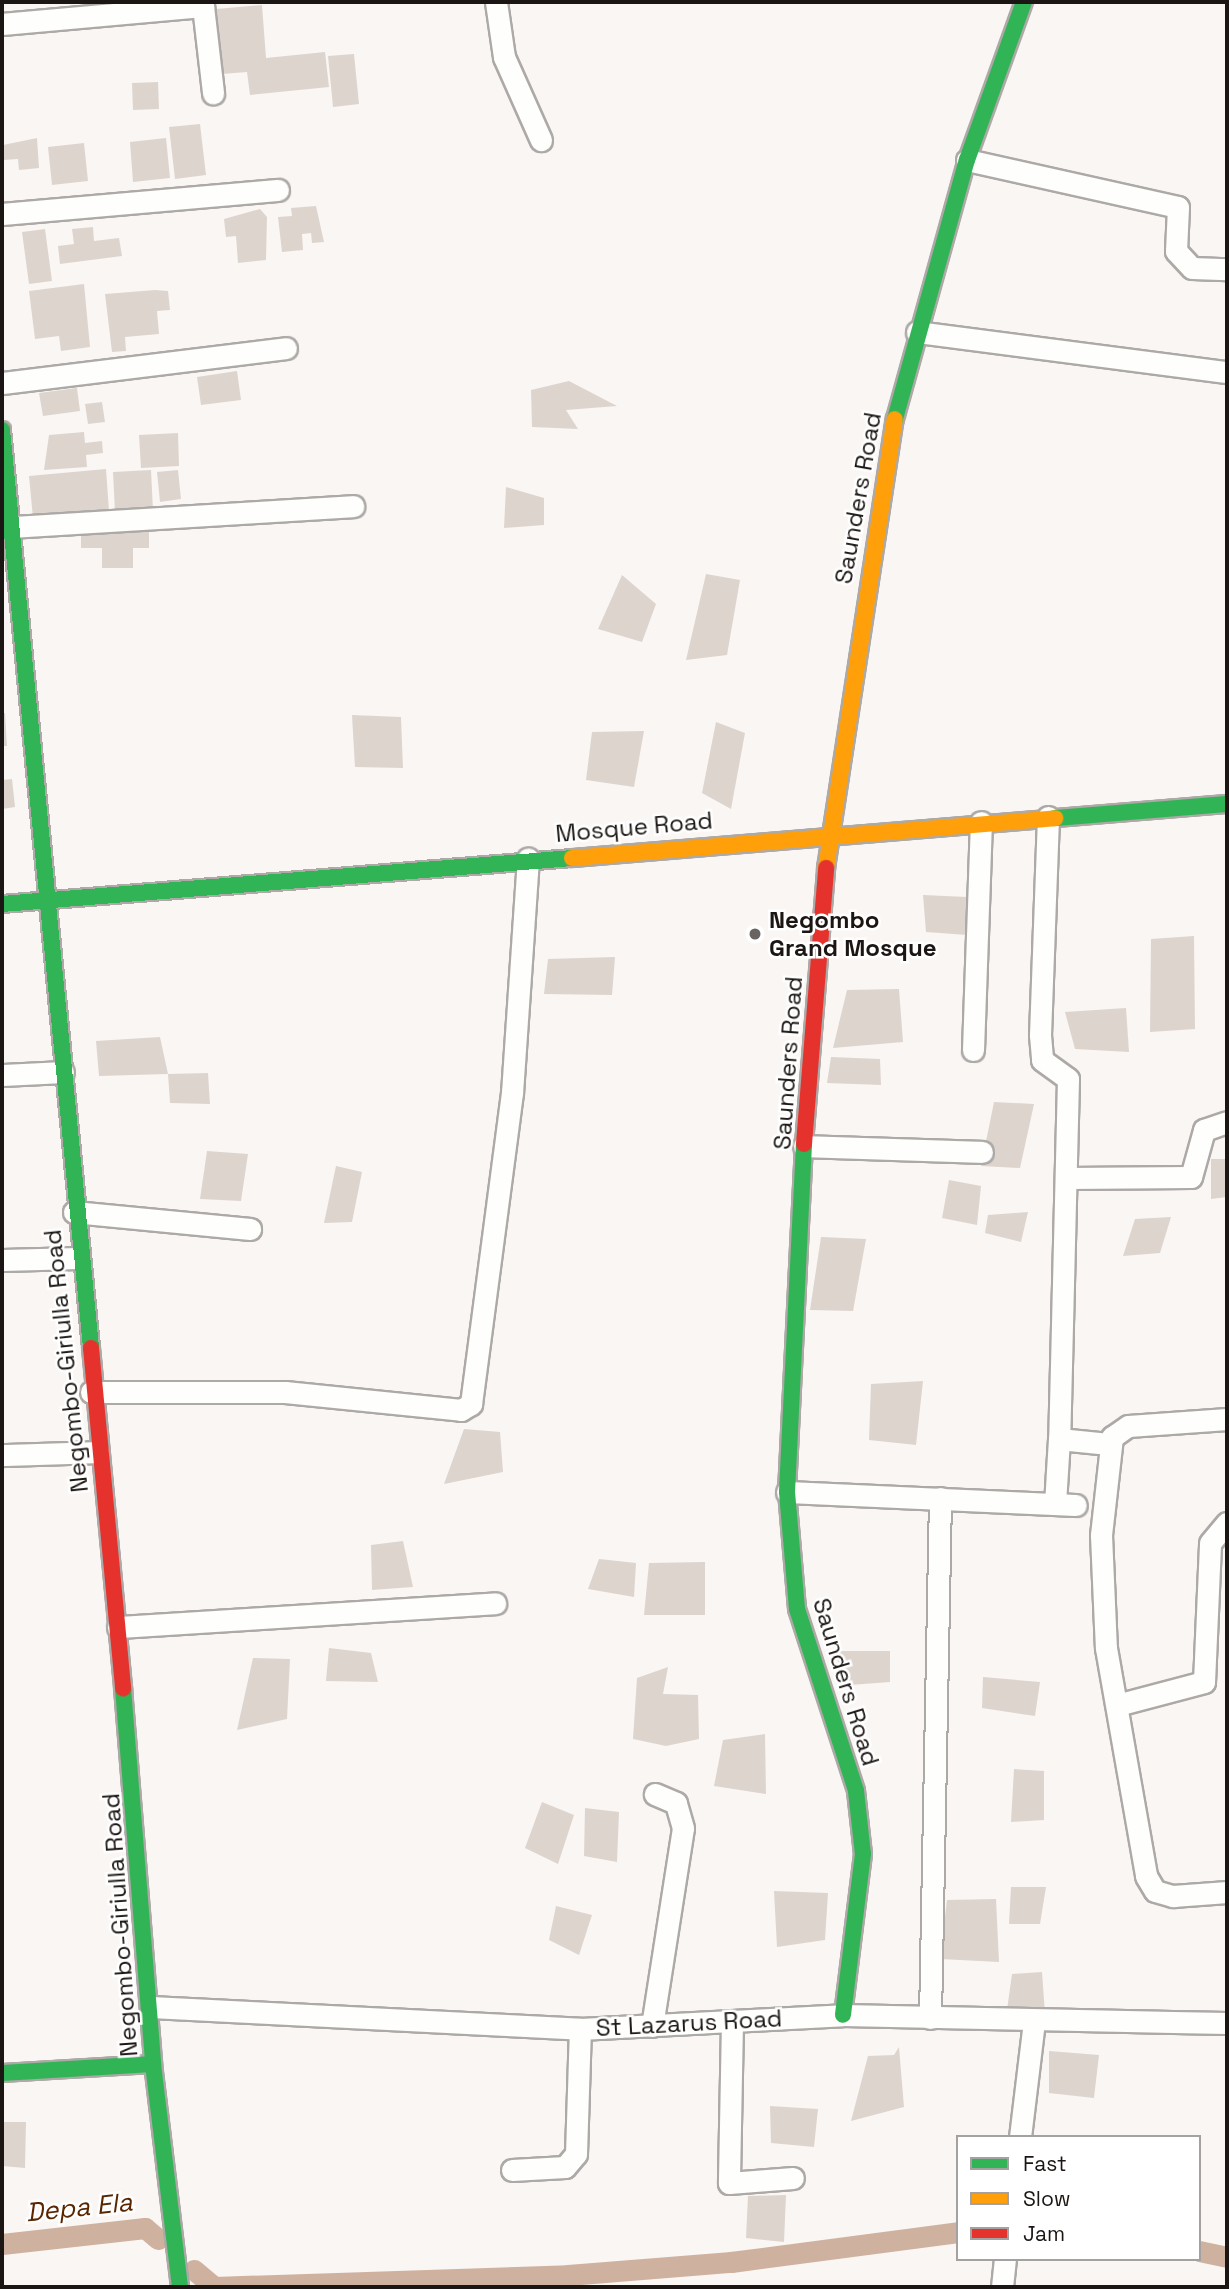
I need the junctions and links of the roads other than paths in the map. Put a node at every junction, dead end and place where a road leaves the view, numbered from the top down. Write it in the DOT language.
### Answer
graph roads {
  1 [pos="496,2"];
  2 [pos="1024,2"];
  3 [pos="2,24"];
  4 [pos="213,93"];
  5 [pos="541,140"];
  6 [pos="967,160"];
  7 [pos="278,190"];
  8 [pos="2,214"];
  9 [pos="1227,269"];
  10 [pos="917,332"];
  11 [pos="286,348"];
  12 [pos="1227,372"];
  13 [pos="2,383"];
  14 [pos="2,430"];
  15 [pos="352,506"];
  16 [pos="12,527"];
  17 [pos="10,605"];
  18 [pos="1227,804"];
  19 [pos="1048,817"];
  20 [pos="981,822"];
  21 [pos="829,835"];
  22 [pos="528,859"];
  23 [pos="44,899"];
  24 [pos="2,904"];
  25 [pos="973,1049"];
  26 [pos="63,1072"];
  27 [pos="2,1075"];
  28 [pos="1227,1122"];
  29 [pos="804,1146"];
  30 [pos="982,1152"];
  31 [pos="1067,1178"];
  32 [pos="74,1212"];
  33 [pos="250,1229"];
  34 [pos="78,1258"];
  35 [pos="2,1260"];
  36 [pos="90,1392"];
  37 [pos="1227,1419"];
  38 [pos="1059,1439"];
  39 [pos="1109,1444"];
  40 [pos="98,1452"];
  41 [pos="2,1455"];
  42 [pos="787,1492"];
  43 [pos="940,1499"];
  44 [pos="1055,1504"];
  45 [pos="1076,1505"];
  46 [pos="1227,1523"];
  47 [pos="495,1603"];
  48 [pos="118,1627"];
  49 [pos="1117,1705"];
  50 [pos="655,1794"];
  51 [pos="1227,1892"];
  52 [pos="151,2007"];
  53 [pos="843,2015"];
  54 [pos="930,2018"];
  55 [pos="732,2022"];
  56 [pos="1034,2022"];
  57 [pos="1227,2023"];
  58 [pos="652,2026"];
  59 [pos="580,2029"];
  60 [pos="153,2064"];
  61 [pos="2,2073"];
  62 [pos="1020,2135"];
  63 [pos="512,2170"];
  64 [pos="793,2178"];
  65 [pos="1005,2261"];
  66 [pos="180,2287"];
  67 [pos="1002,2287"];
  1 -- 5 [label="street"];
  2 -- 6 [label="street, Saunders Road"];
  3 -- 4 [label="street"];
  6 -- 9 [label="street"];
  6 -- 10 [label="street, Saunders Road"];
  7 -- 8 [label="street"];
  10 -- 12 [label="street"];
  10 -- 21 [label="street, Saunders Road"];
  11 -- 13 [label="street"];
  14 -- 16 [label="street, Negombo-Giriulla Road"];
  15 -- 16 [label="street"];
  16 -- 17 [label="street, Negombo-Giriulla Road"];
  17 -- 23 [label="street, Negombo-Giriulla Road"];
  18 -- 19 [label="street, Mosque Road"];
  19 -- 20 [label="street, Mosque Road"];
  19 -- 31 [label="street"];
  20 -- 21 [label="street, Mosque Road"];
  20 -- 25 [label="street"];
  21 -- 22 [label="street, Mosque Road"];
  21 -- 29 [label="street, Saunders Road"];
  22 -- 23 [label="street, Mosque Road"];
  22 -- 36 [label="street"];
  23 -- 24 [label="street, Mosque Road"];
  23 -- 26 [label="street, Negombo-Giriulla Road"];
  26 -- 27 [label="street"];
  26 -- 32 [label="street, Negombo-Giriulla Road"];
  28 -- 31 [label="street"];
  29 -- 30 [label="street"];
  29 -- 42 [label="street, Saunders Road"];
  31 -- 38 [label="street"];
  32 -- 33 [label="street"];
  32 -- 34 [label="street, Negombo-Giriulla Road"];
  34 -- 35 [label="street"];
  34 -- 36 [label="street, Negombo-Giriulla Road"];
  36 -- 40 [label="street, Negombo-Giriulla Road"];
  37 -- 39 [label="street"];
  38 -- 39 [label="street"];
  38 -- 44 [label="street"];
  39 -- 49 [label="street"];
  40 -- 41 [label="street"];
  40 -- 48 [label="street, Negombo-Giriulla Road"];
  42 -- 43 [label="street"];
  42 -- 53 [label="street, Saunders Road"];
  43 -- 44 [label="street"];
  43 -- 54 [label="street"];
  44 -- 45 [label="street"];
  46 -- 49 [label="street"];
  47 -- 48 [label="street"];
  48 -- 52 [label="street, Negombo-Giriulla Road"];
  49 -- 51 [label="street"];
  50 -- 58 [label="street"];
  52 -- 59 [label="street, St Lazarus Road"];
  52 -- 60 [label="street, Negombo-Giriulla Road"];
  53 -- 54 [label="street, St Lazarus Road"];
  53 -- 55 [label="street, St Lazarus Road"];
  54 -- 56 [label="street, St Lazarus Road"];
  55 -- 58 [label="street, St Lazarus Road"];
  55 -- 64 [label="street"];
  56 -- 57 [label="street, St Lazarus Road"];
  56 -- 62 [label="street"];
  58 -- 59 [label="street, St Lazarus Road"];
  59 -- 63 [label="street"];
  60 -- 61 [label="street"];
  60 -- 66 [label="street, Negombo-Giriulla Road"];
  65 -- 67 [label="street"];
}
